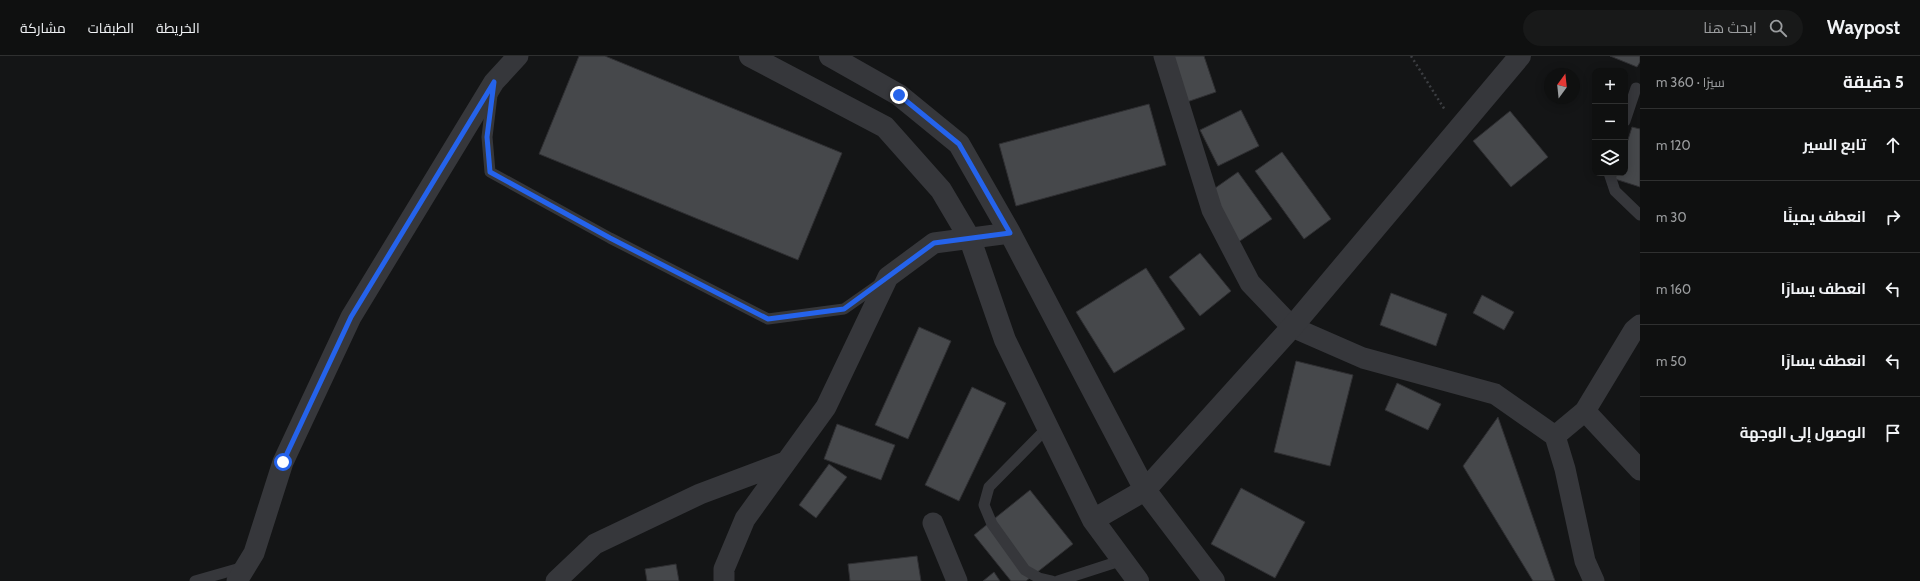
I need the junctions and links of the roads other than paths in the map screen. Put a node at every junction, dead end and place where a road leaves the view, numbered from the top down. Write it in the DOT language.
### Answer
graph roads {
  1 [pos="518,56"];
  2 [pos="750,56"];
  3 [pos="830,56"];
  4 [pos="1164,56"];
  5 [pos="1520,56"];
  6 [pos="494,82"];
  7 [pos="1636,88"];
  8 [pos="1628,112"];
  9 [pos="1610,176"];
  10 [pos="1640,215"];
  11 [pos="1010,233"];
  12 [pos="970,239"];
  13 [pos="888,277"];
  14 [pos="1640,325"];
  15 [pos="1292,327"];
  16 [pos="1585,411"];
  17 [pos="1048,427"];
  18 [pos="1555,436"];
  19 [pos="785,462"];
  20 [pos="1640,470"];
  21 [pos="1145,490"];
  22 [pos="1093,520"];
  23 [pos="934,524"];
  24 [pos="1123,560"];
  25 [pos="242,574"];
  26 [pos="195,581"];
  27 [pos="556,581"];
  28 [pos="724,581"];
  29 [pos="957,581"];
  30 [pos="1052,581"];
  31 [pos="1058,581"];
  32 [pos="1138,581"];
  33 [pos="1214,581"];
  34 [pos="1594,581"];
  1 -- 6 [label="street"];
  2 -- 12 [label="street"];
  3 -- 11 [label="street"];
  4 -- 15 [label="street"];
  5 -- 15 [label="street"];
  6 -- 13 [label="lane"];
  6 -- 25 [label="street"];
  7 -- 8 [label="lane"];
  9 -- 10 [label="lane"];
  11 -- 12 [label="street"];
  11 -- 21 [label="street"];
  12 -- 13 [label="street"];
  12 -- 17 [label="street"];
  13 -- 19 [label="street"];
  14 -- 16 [label="street"];
  15 -- 18 [label="street"];
  15 -- 21 [label="street"];
  16 -- 18 [label="street"];
  16 -- 20 [label="street"];
  17 -- 22 [label="street"];
  17 -- 30 [label="lane"];
  18 -- 34 [label="street"];
  19 -- 27 [label="street"];
  19 -- 28 [label="street"];
  21 -- 22 [label="street"];
  21 -- 33 [label="street"];
  22 -- 24 [label="street"];
  23 -- 29 [label="street"];
  24 -- 31 [label="lane"];
  24 -- 32 [label="street"];
  25 -- 26 [label="lane"];
}
